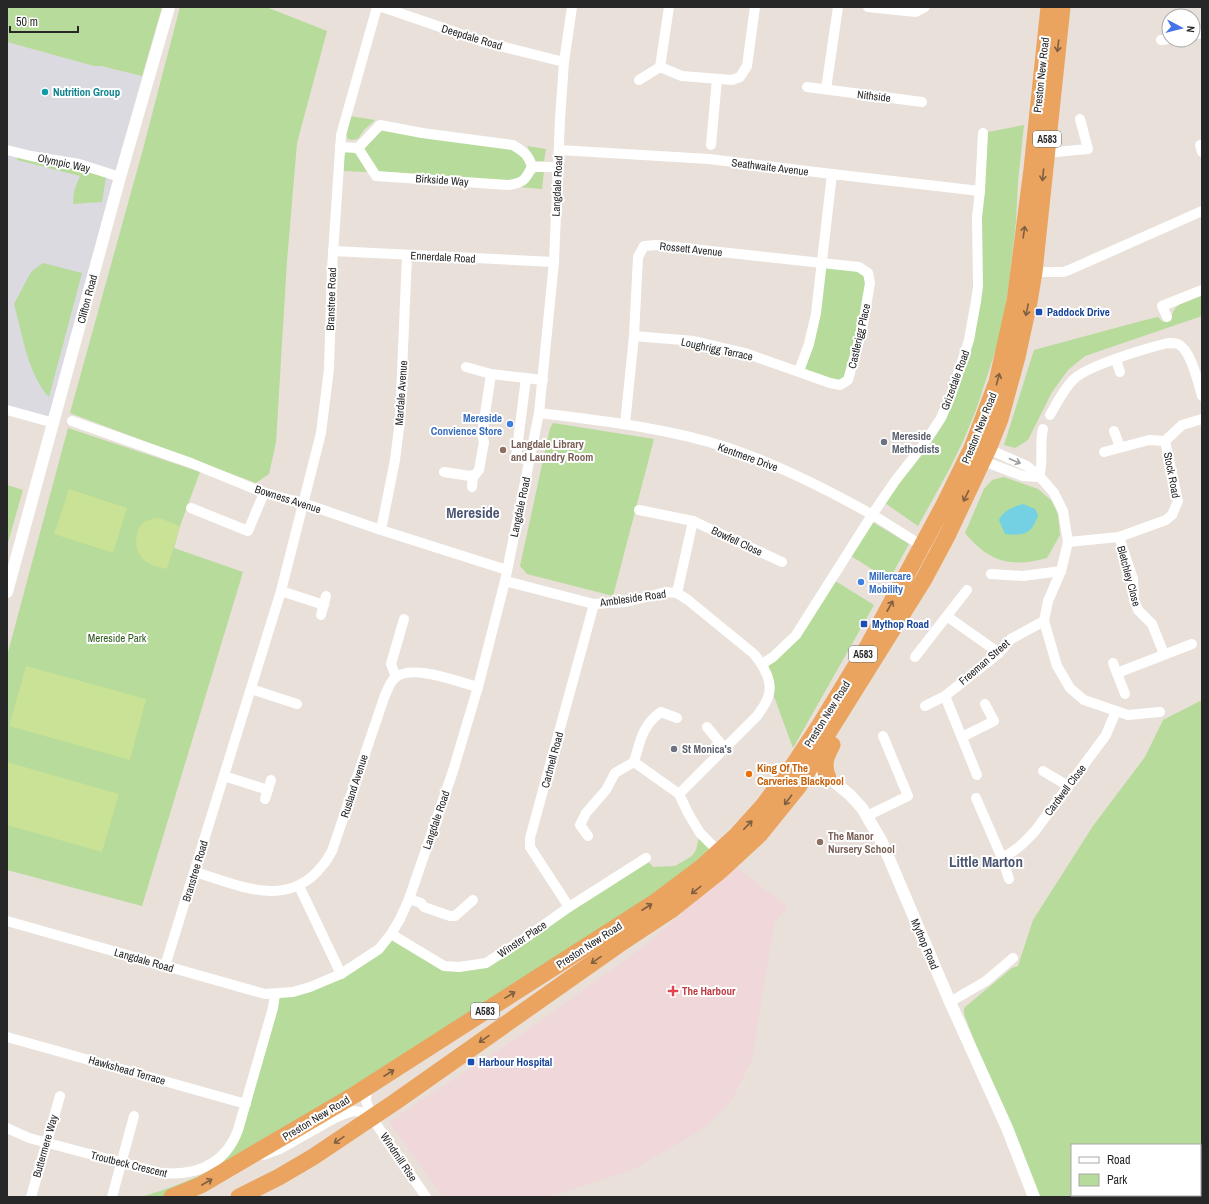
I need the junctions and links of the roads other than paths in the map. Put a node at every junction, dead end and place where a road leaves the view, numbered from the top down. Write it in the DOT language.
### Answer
graph roads {
  1 [pos="169,7"];
  2 [pos="378,7"];
  3 [pos="382,7"];
  4 [pos="572,7"];
  5 [pos="669,7"];
  6 [pos="755,7"];
  7 [pos="838,7"];
  8 [pos="868,7"];
  9 [pos="925,7"];
  10 [pos="1049,7"];
  11 [pos="1062,7"];
  12 [pos="564,62"];
  13 [pos="660,67"];
  14 [pos="718,79"];
  15 [pos="639,80"];
  16 [pos="807,87"];
  17 [pos="826,89"];
  18 [pos="922,102"];
  19 [pos="1080,119"];
  20 [pos="983,133"];
  21 [pos="711,145"];
  22 [pos="340,147"];
  23 [pos="358,148"];
  24 [pos="7,150"];
  25 [pos="559,150"];
  26 [pos="1045,153"];
  27 [pos="532,167"];
  28 [pos="558,167"];
  29 [pos="832,174"];
  30 [pos="120,177"];
  31 [pos="980,191"];
  32 [pos="1202,211"];
  33 [pos="333,251"];
  34 [pos="407,255"];
  35 [pos="554,262"];
  36 [pos="821,263"];
  37 [pos="1026,271"];
  38 [pos="1202,290"];
  39 [pos="1167,317"];
  40 [pos="634,336"];
  41 [pos="1116,360"];
  42 [pos="466,368"];
  43 [pos="799,371"];
  44 [pos="1120,372"];
  45 [pos="491,374"];
  46 [pos="526,378"];
  47 [pos="543,380"];
  48 [pos="1202,396"];
  49 [pos="7,410"];
  50 [pos="539,412"];
  51 [pos="1050,414"];
  52 [pos="1202,419"];
  53 [pos="72,421"];
  54 [pos="54,423"];
  55 [pos="625,424"];
  56 [pos="1043,429"];
  57 [pos="1114,431"];
  58 [pos="977,435"];
  59 [pos="1165,441"];
  60 [pos="1120,448"];
  61 [pos="1104,452"];
  62 [pos="984,454"];
  63 [pos="530,460"];
  64 [pos="965,462"];
  65 [pos="444,472"];
  66 [pos="473,475"];
  67 [pos="1040,477"];
  68 [pos="472,487"];
  69 [pos="264,493"];
  70 [pos="304,503"];
  71 [pos="192,508"];
  72 [pos="639,510"];
  73 [pos="872,515"];
  74 [pos="692,521"];
  75 [pos="381,530"];
  76 [pos="1119,537"];
  77 [pos="1068,542"];
  78 [pos="923,546"];
  79 [pos="938,555"];
  80 [pos="782,562"];
  81 [pos="507,570"];
  82 [pos="1061,571"];
  83 [pos="991,574"];
  84 [pos="505,581"];
  85 [pos="967,590"];
  86 [pos="281,591"];
  87 [pos="7,592"];
  88 [pos="677,593"];
  89 [pos="594,604"];
  90 [pos="323,606"];
  91 [pos="948,616"];
  92 [pos="404,620"];
  93 [pos="1044,621"];
  94 [pos="1192,644"];
  95 [pos="999,653"];
  96 [pos="1164,654"];
  97 [pos="915,657"];
  98 [pos="1113,663"];
  99 [pos="762,664"];
  100 [pos="1117,673"];
  101 [pos="396,677"];
  102 [pos="861,682"];
  103 [pos="478,687"];
  104 [pos="251,689"];
  105 [pos="1125,694"];
  106 [pos="945,696"];
  107 [pos="296,704"];
  108 [pos="985,704"];
  109 [pos="925,706"];
  110 [pos="1116,711"];
  111 [pos="1160,712"];
  112 [pos="677,718"];
  113 [pos="707,727"];
  114 [pos="883,736"];
  115 [pos="962,737"];
  116 [pos="725,749"];
  117 [pos="634,762"];
  118 [pos="804,763"];
  119 [pos="1043,771"];
  120 [pos="977,775"];
  121 [pos="224,776"];
  122 [pos="828,778"];
  123 [pos="1068,786"];
  124 [pos="268,790"];
  125 [pos="680,794"];
  126 [pos="976,798"];
  127 [pos="867,816"];
  128 [pos="588,836"];
  129 [pos="719,852"];
  130 [pos="646,858"];
  131 [pos="1002,858"];
  132 [pos="195,872"];
  133 [pos="1009,879"];
  134 [pos="299,886"];
  135 [pos="409,898"];
  136 [pos="473,900"];
  137 [pos="569,907"];
  138 [pos="7,921"];
  139 [pos="391,934"];
  140 [pos="1013,958"];
  141 [pos="165,966"];
  142 [pos="341,974"];
  143 [pos="275,994"];
  144 [pos="950,1002"];
  145 [pos="7,1037"];
  146 [pos="367,1087"];
  147 [pos="60,1096"];
  148 [pos="246,1104"];
  149 [pos="134,1116"];
  150 [pos="372,1118"];
  151 [pos="7,1128"];
  152 [pos="46,1142"];
  153 [pos="121,1163"];
  154 [pos="237,1164"];
  155 [pos="31,1197"];
  156 [pos="112,1197"];
  157 [pos="172,1197"];
  158 [pos="240,1197"];
  159 [pos="426,1197"];
  160 [pos="1034,1197"];
  1 -- 30 [label="street, Clifton Road"];
  2 -- 22 [label="street, Branstree Road"];
  3 -- 12 [label="street, Deepdale Road"];
  4 -- 12 [label="street, Langdale Road"];
  5 -- 13 [label="street"];
  6 -- 14 [label="street"];
  7 -- 17 [label="street"];
  8 -- 9 [label="street"];
  37 -- 10 [label="highway, Preston New Road / A583, one-way"];
  11 -- 26 [label="highway, Preston New Road / A583, one-way"];
  12 -- 25 [label="street, Langdale Road"];
  13 -- 14 [label="street"];
  13 -- 15 [label="street"];
  14 -- 21 [label="street"];
  16 -- 17 [label="street, Nithside"];
  17 -- 18 [label="street, Nithside"];
  19 -- 26 [label="street"];
  20 -- 31 [label="street, Grizedale Road"];
  22 -- 23 [label="street"];
  22 -- 33 [label="street, Branstree Road"];
  23 -- 27 [label="street"];
  23 -- 27 [label="street, Birkside Way"];
  24 -- 30 [label="street, Olympic Way"];
  25 -- 28 [label="street, Langdale Road"];
  25 -- 29 [label="street, Seathwaite Avenue"];
  26 -- 37 [label="highway, Preston New Road / A583, one-way"];
  27 -- 28 [label="street"];
  28 -- 35 [label="street, Langdale Road"];
  29 -- 31 [label="street, Seathwaite Avenue"];
  29 -- 36 [label="street"];
  30 -- 54 [label="street, Clifton Road"];
  31 -- 73 [label="street, Grizedale Road"];
  32 -- 37 [label="street"];
  33 -- 34 [label="street, Ennerdale Road"];
  33 -- 70 [label="street, Branstree Road"];
  34 -- 35 [label="street, Ennerdale Road"];
  34 -- 75 [label="street, Mardale Avenue"];
  35 -- 47 [label="street, Langdale Road"];
  36 -- 40 [label="street, Rossett Avenue"];
  36 -- 43 [label="street"];
  36 -- 43 [label="street, Castlerigg Place"];
  58 -- 37 [label="highway, Preston New Road / A583, one-way"];
  37 -- 62 [label="highway, Preston New Road / A583, one-way"];
  38 -- 39 [label="street"];
  40 -- 43 [label="street, Loughrigg Terrace"];
  40 -- 55 [label="street, Rossett Avenue"];
  41 -- 44 [label="street"];
  41 -- 48 [label="street"];
  41 -- 51 [label="street"];
  42 -- 45 [label="street"];
  45 -- 46 [label="street"];
  45 -- 66 [label="street"];
  46 -- 47 [label="street"];
  46 -- 63 [label="street"];
  47 -- 50 [label="street, Langdale Road"];
  49 -- 54 [label="street"];
  50 -- 55 [label="street, Kentmere Drive"];
  50 -- 63 [label="street, Langdale Road"];
  52 -- 59 [label="street, Stock Road"];
  53 -- 69 [label="street, Bowness Avenue"];
  54 -- 87 [label="street, Clifton Road"];
  55 -- 73 [label="street, Kentmere Drive"];
  56 -- 67 [label="street"];
  57 -- 60 [label="street"];
  58 -- 62 [label="highway"];
  58 -- 64 [label="highway, Preston New Road / A583"];
  59 -- 60 [label="street"];
  59 -- 76 [label="street, Stock Road"];
  60 -- 61 [label="street"];
  62 -- 64 [label="highway"];
  62 -- 67 [label="street"];
  62 -- 79 [label="highway, Preston New Road / A583, one-way"];
  63 -- 81 [label="street, Langdale Road"];
  64 -- 78 [label="highway, Preston New Road / A583"];
  65 -- 66 [label="street"];
  66 -- 68 [label="street"];
  67 -- 77 [label="street"];
  69 -- 70 [label="street, Bowness Avenue"];
  69 -- 71 [label="street"];
  70 -- 75 [label="street, Bowness Avenue"];
  70 -- 86 [label="street, Branstree Road"];
  72 -- 74 [label="street, Bowfell Close"];
  73 -- 78 [label="street, Kentmere Drive"];
  73 -- 99 [label="street, Grizedale Road"];
  74 -- 80 [label="street, Bowfell Close"];
  74 -- 88 [label="street"];
  75 -- 81 [label="street, Bowness Avenue"];
  76 -- 77 [label="street, Stock Road"];
  76 -- 96 [label="street, Bletchley Close"];
  77 -- 82 [label="street"];
  78 -- 79 [label="street, Kentmere Drive"];
  118 -- 78 [label="highway, Preston New Road / A583, one-way"];
  79 -- 102 [label="highway, Preston New Road / A583"];
  81 -- 84 [label="street, Langdale Road"];
  82 -- 83 [label="street"];
  82 -- 93 [label="street"];
  84 -- 89 [label="street, Ambleside Road"];
  84 -- 103 [label="street, Langdale Road"];
  85 -- 91 [label="street"];
  86 -- 90 [label="street"];
  86 -- 104 [label="street, Branstree Road"];
  88 -- 89 [label="street, Ambleside Road"];
  88 -- 99 [label="street, Ambleside Road"];
  89 -- 137 [label="street, Cartmell Road"];
  91 -- 95 [label="street"];
  91 -- 97 [label="street"];
  92 -- 101 [label="street"];
  93 -- 95 [label="street, Freeman Street"];
  93 -- 110 [label="street"];
  94 -- 96 [label="street"];
  95 -- 106 [label="street, Freeman Street"];
  96 -- 100 [label="street"];
  98 -- 100 [label="street"];
  99 -- 116 [label="street"];
  100 -- 105 [label="street"];
  101 -- 103 [label="street"];
  101 -- 134 [label="street, Rusland Avenue"];
  102 -- 118 [label="highway, Preston New Road / A583"];
  102 -- 122 [label="highway, A583"];
  103 -- 135 [label="street, Langdale Road"];
  104 -- 107 [label="street"];
  104 -- 121 [label="street, Branstree Road"];
  106 -- 109 [label="street, Freeman Street"];
  106 -- 115 [label="street"];
  108 -- 115 [label="street"];
  110 -- 111 [label="street"];
  110 -- 123 [label="street, Cardwell Close"];
  112 -- 117 [label="street"];
  113 -- 116 [label="street"];
  114 -- 127 [label="street"];
  115 -- 120 [label="street"];
  116 -- 125 [label="street"];
  117 -- 125 [label="street"];
  117 -- 128 [label="street"];
  118 -- 122 [label="street, Mythop Road"];
  129 -- 118 [label="highway, Preston New Road / A583, one-way"];
  118 -- 150 [label="highway, Preston New Road / A583, one-way"];
  119 -- 123 [label="street"];
  121 -- 124 [label="street"];
  121 -- 132 [label="street, Branstree Road"];
  122 -- 127 [label="street, Mythop Road"];
  123 -- 131 [label="street, Cardwell Close"];
  125 -- 129 [label="street"];
  126 -- 131 [label="street"];
  127 -- 144 [label="street, Mythop Road"];
  146 -- 129 [label="highway, Preston New Road / A583, one-way"];
  130 -- 137 [label="street, Winster Place"];
  131 -- 133 [label="street"];
  132 -- 134 [label="street, Rusland Avenue"];
  132 -- 141 [label="street, Branstree Road"];
  134 -- 142 [label="street"];
  135 -- 136 [label="street"];
  135 -- 139 [label="street, Langdale Road"];
  137 -- 139 [label="street, Winster Place"];
  138 -- 141 [label="street, Langdale Road"];
  139 -- 142 [label="street, Langdale Road"];
  140 -- 144 [label="street"];
  141 -- 143 [label="street, Langdale Road"];
  142 -- 143 [label="street, Langdale Road"];
  143 -- 148 [label="street, Troutbeck Crescent"];
  144 -- 160 [label="street, Mythop Road"];
  145 -- 148 [label="street, Hawkshead Terrace"];
  146 -- 150 [label="street, Windmill Rise"];
  146 -- 154 [label="highway, Preston New Road / A583"];
  147 -- 152 [label="street, Buttermere Way"];
  148 -- 153 [label="street, Troutbeck Crescent"];
  149 -- 153 [label="street"];
  150 -- 154 [label="street"];
  150 -- 158 [label="highway, Preston New Road / A583, one-way"];
  150 -- 159 [label="street, Windmill Rise"];
  151 -- 152 [label="street, Troutbeck Crescent"];
  152 -- 153 [label="street, Troutbeck Crescent"];
  152 -- 155 [label="street, Buttermere Way"];
  153 -- 156 [label="street"];
  157 -- 154 [label="highway, Preston New Road / A583, one-way"];
}
